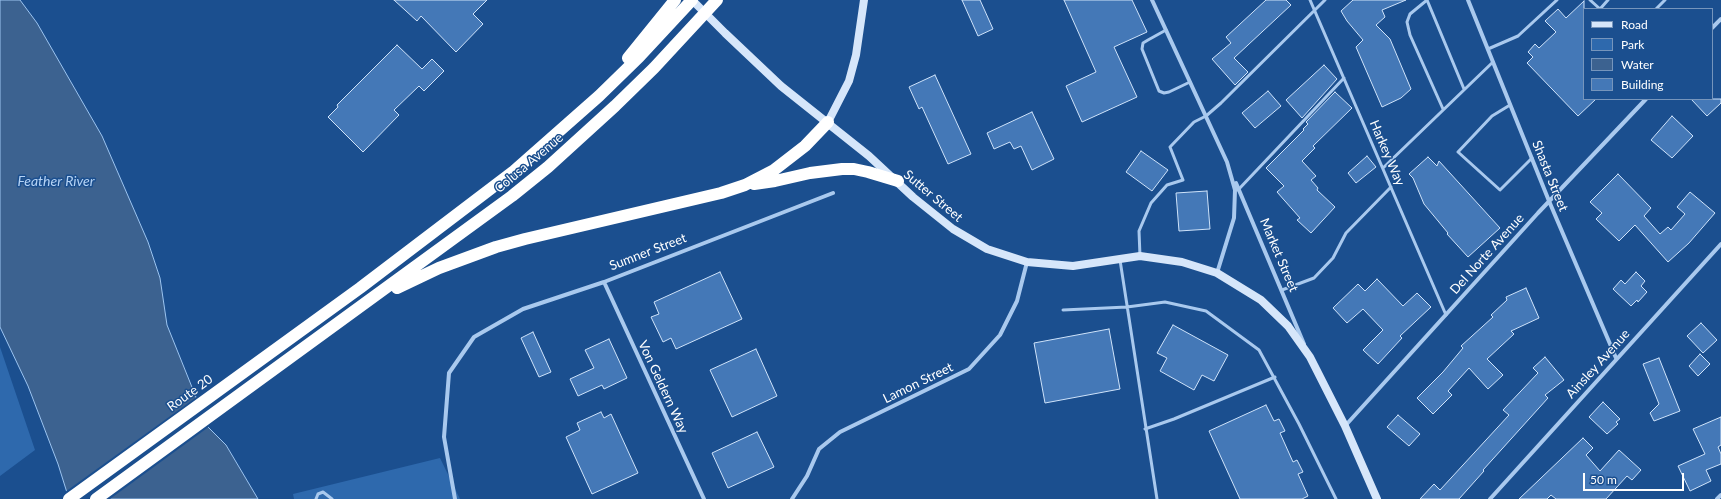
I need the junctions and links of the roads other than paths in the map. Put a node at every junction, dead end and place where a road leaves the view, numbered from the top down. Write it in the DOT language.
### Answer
graph roads {
  1 [pos="675,0"];
  2 [pos="692,0"];
  3 [pos="717,0"];
  4 [pos="864,0"];
  5 [pos="1152,0"];
  6 [pos="1310,0"];
  7 [pos="1325,0"];
  8 [pos="1427,0"];
  9 [pos="1468,0"];
  10 [pos="1557,0"];
  11 [pos="1590,0"];
  12 [pos="1608,0"];
  13 [pos="1665,0"];
  14 [pos="1599,8"];
  15 [pos="1601,8"];
  16 [pos="1657,8"];
  17 [pos="1314,10"];
  18 [pos="1721,19"];
  19 [pos="662,24"];
  20 [pos="1713,27"];
  21 [pos="1166,30"];
  22 [pos="1488,49"];
  23 [pos="1493,62"];
  24 [pos="1344,78"];
  25 [pos="1190,82"];
  26 [pos="1464,89"];
  27 [pos="1645,100"];
  28 [pos="1510,106"];
  29 [pos="1443,109"];
  30 [pos="1206,116"];
  31 [pos="828,122"];
  32 [pos="1532,158"];
  33 [pos="1383,168"];
  34 [pos="898,182"];
  35 [pos="745,185"];
  36 [pos="1391,187"];
  37 [pos="1237,191"];
  38 [pos="833,193"];
  39 [pos="1549,201"];
  40 [pos="1721,244"];
  41 [pos="1140,256"];
  42 [pos="1120,259"];
  43 [pos="1027,262"];
  44 [pos="1217,273"];
  45 [pos="604,282"];
  46 [pos="1282,290"];
  47 [pos="1127,307"];
  48 [pos="360,308"];
  49 [pos="329,310"];
  50 [pos="1063,310"];
  51 [pos="1446,315"];
  52 [pos="1310,357"];
  53 [pos="1616,358"];
  54 [pos="1275,377"];
  55 [pos="1345,426"];
  56 [pos="1146,428"];
  57 [pos="1721,495"];
  58 [pos="68,499"];
  59 [pos="96,499"];
  60 [pos="316,499"];
  61 [pos="332,499"];
  62 [pos="454,499"];
  63 [pos="704,499"];
  64 [pos="792,499"];
  65 [pos="1158,499"];
  66 [pos="1336,499"];
  67 [pos="1376,499"];
  68 [pos="1490,499"];
  69 [pos="1717,499"];
  1 -- 19 [label="highway"];
  2 -- 19 [label="highway, Colusa Avenue"];
  2 -- 31 [label="main road, Sutter Street"];
  3 -- 48 [label="highway, Colusa Avenue"];
  4 -- 31 [label="main road"];
  5 -- 21 [label="street, Market Street"];
  6 -- 17 [label="lane, Harkey Way"];
  7 -- 17 [label="lane"];
  8 -- 26 [label="lane"];
  8 -- 29 [label="lane"];
  9 -- 22 [label="street, Shasta Street"];
  10 -- 22 [label="lane"];
  11 -- 14 [label="lane"];
  12 -- 15 [label="lane"];
  13 -- 16 [label="lane"];
  17 -- 24 [label="lane, Harkey Way"];
  17 -- 30 [label="lane"];
  18 -- 20 [label="street"];
  19 -- 49 [label="highway, Colusa Avenue"];
  21 -- 25 [label="street, Market Street"];
  21 -- 25 [label="lane"];
  22 -- 23 [label="street, Shasta Street"];
  23 -- 26 [label="lane"];
  23 -- 28 [label="street, Shasta Street"];
  24 -- 33 [label="lane, Harkey Way"];
  24 -- 37 [label="lane"];
  25 -- 30 [label="street, Market Street"];
  26 -- 29 [label="lane"];
  27 -- 39 [label="street, Del Norte Avenue"];
  28 -- 32 [label="street, Shasta Street"];
  28 -- 32 [label="lane"];
  29 -- 33 [label="lane"];
  30 -- 37 [label="street, Market Street"];
  30 -- 41 [label="lane"];
  31 -- 34 [label="main road, Sutter Street"];
  31 -- 35 [label="highway"];
  32 -- 39 [label="street, Shasta Street"];
  33 -- 36 [label="lane, Harkey Way"];
  34 -- 35 [label="highway"];
  34 -- 43 [label="main road, Sutter Street"];
  35 -- 48 [label="highway"];
  36 -- 46 [label="lane"];
  36 -- 51 [label="lane, Harkey Way"];
  37 -- 44 [label="street, Market Street"];
  37 -- 46 [label="street, Market Street"];
  38 -- 45 [label="street, Sumner Street"];
  39 -- 51 [label="street, Del Norte Avenue"];
  39 -- 53 [label="street, Shasta Street"];
  40 -- 53 [label="street, Ainsley Avenue"];
  41 -- 42 [label="main road, Sutter Street"];
  41 -- 44 [label="main road, Sutter Street"];
  42 -- 43 [label="main road, Sutter Street"];
  42 -- 47 [label="lane"];
  43 -- 64 [label="street, Lamon Street"];
  44 -- 52 [label="main road, Market Street"];
  45 -- 62 [label="street, Sumner Street"];
  45 -- 63 [label="street, Von Geldern Way"];
  46 -- 52 [label="street, Market Street"];
  47 -- 50 [label="lane"];
  47 -- 54 [label="lane"];
  47 -- 56 [label="lane"];
  48 -- 59 [label="highway, Colusa Avenue"];
  49 -- 58 [label="highway, Route 20"];
  51 -- 55 [label="street, Del Norte Avenue"];
  52 -- 55 [label="main road, Market Street"];
  53 -- 68 [label="street, Ainsley Avenue"];
  54 -- 56 [label="lane"];
  54 -- 66 [label="lane"];
  55 -- 67 [label="main road, Market Street"];
  56 -- 65 [label="lane"];
  57 -- 69 [label="street"];
  60 -- 61 [label="lane"];
}
